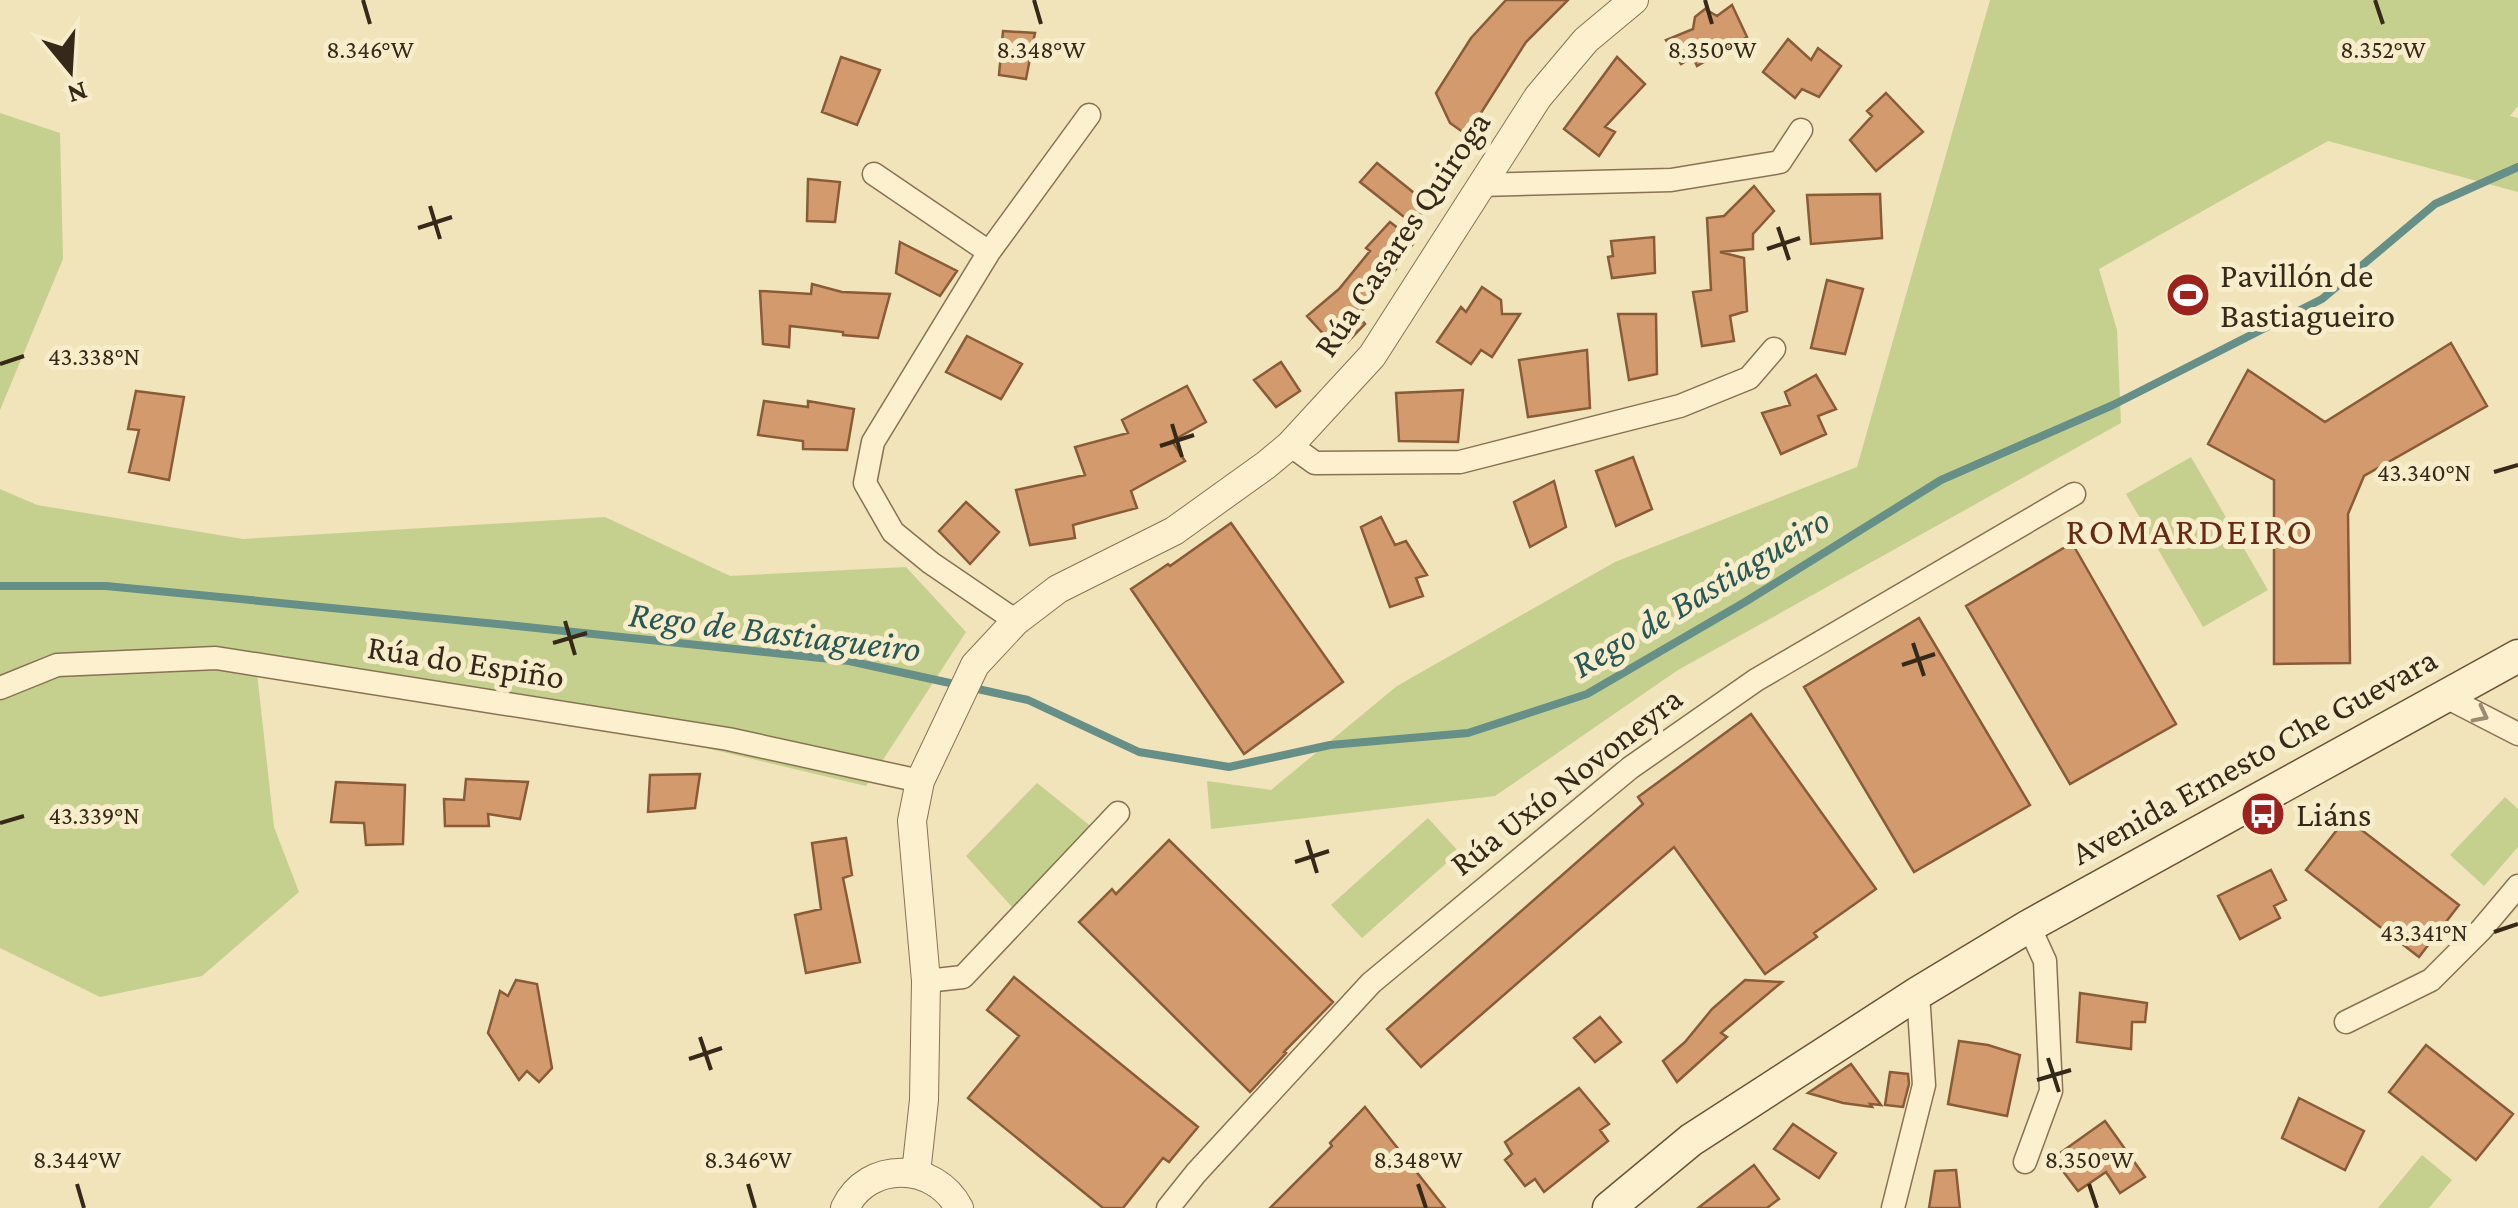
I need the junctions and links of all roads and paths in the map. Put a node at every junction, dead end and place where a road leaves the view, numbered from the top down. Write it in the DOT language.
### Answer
graph roads {
  1 [pos="1634,0"];
  2 [pos="1089,116"];
  3 [pos="1801,130"];
  4 [pos="874,174"];
  5 [pos="1481,185"];
  6 [pos="989,252"];
  7 [pos="1774,349"];
  8 [pos="1290,444"];
  9 [pos="2074,494"];
  10 [pos="1016,621"];
  11 [pos="2518,656"];
  12 [pos="0,688"];
  13 [pos="2444,696"];
  14 [pos="2518,734"];
  15 [pos="920,781"];
  16 [pos="1118,812"];
  17 [pos="2518,886"];
  18 [pos="2029,926"];
  19 [pos="926,981"];
  20 [pos="1918,993"];
  21 [pos="2346,1022"];
  22 [pos="2025,1162"];
  23 [pos="916,1174"];
  24 [pos="845,1208"];
  25 [pos="958,1208"];
  26 [pos="1168,1208"];
  27 [pos="1609,1208"];
  28 [pos="1893,1208"];
  1 -- 5 [label="street, Rúa Casares Quiroga"];
  2 -- 6 [label="street"];
  3 -- 5 [label="street"];
  4 -- 6 [label="street"];
  5 -- 8 [label="street, Rúa Casares Quiroga"];
  6 -- 10 [label="street"];
  7 -- 8 [label="street"];
  8 -- 10 [label="street, Rúa Casares Quiroga"];
  9 -- 26 [label="street, Rúa Uxío Novoneyra"];
  10 -- 15 [label="street, Rúa Casares Quiroga"];
  11 -- 13 [label="main road, Avenida Ernesto Che Guevara"];
  12 -- 15 [label="street, Rúa do Espiño"];
  13 -- 14 [label="street, one-way"];
  13 -- 18 [label="main road, Avenida Ernesto Che Guevara"];
  15 -- 19 [label="street, Rúa Casares Quiroga"];
  16 -- 19 [label="street"];
  17 -- 21 [label="street"];
  18 -- 20 [label="main road, Avenida Ernesto Che Guevara"];
  18 -- 22 [label="street"];
  19 -- 23 [label="street, Rúa Casares Quiroga"];
  20 -- 27 [label="main road, Avenida Ernesto Che Guevara"];
  20 -- 28 [label="street"];
  23 -- 24 [label="street"];
  23 -- 25 [label="street"];
}
